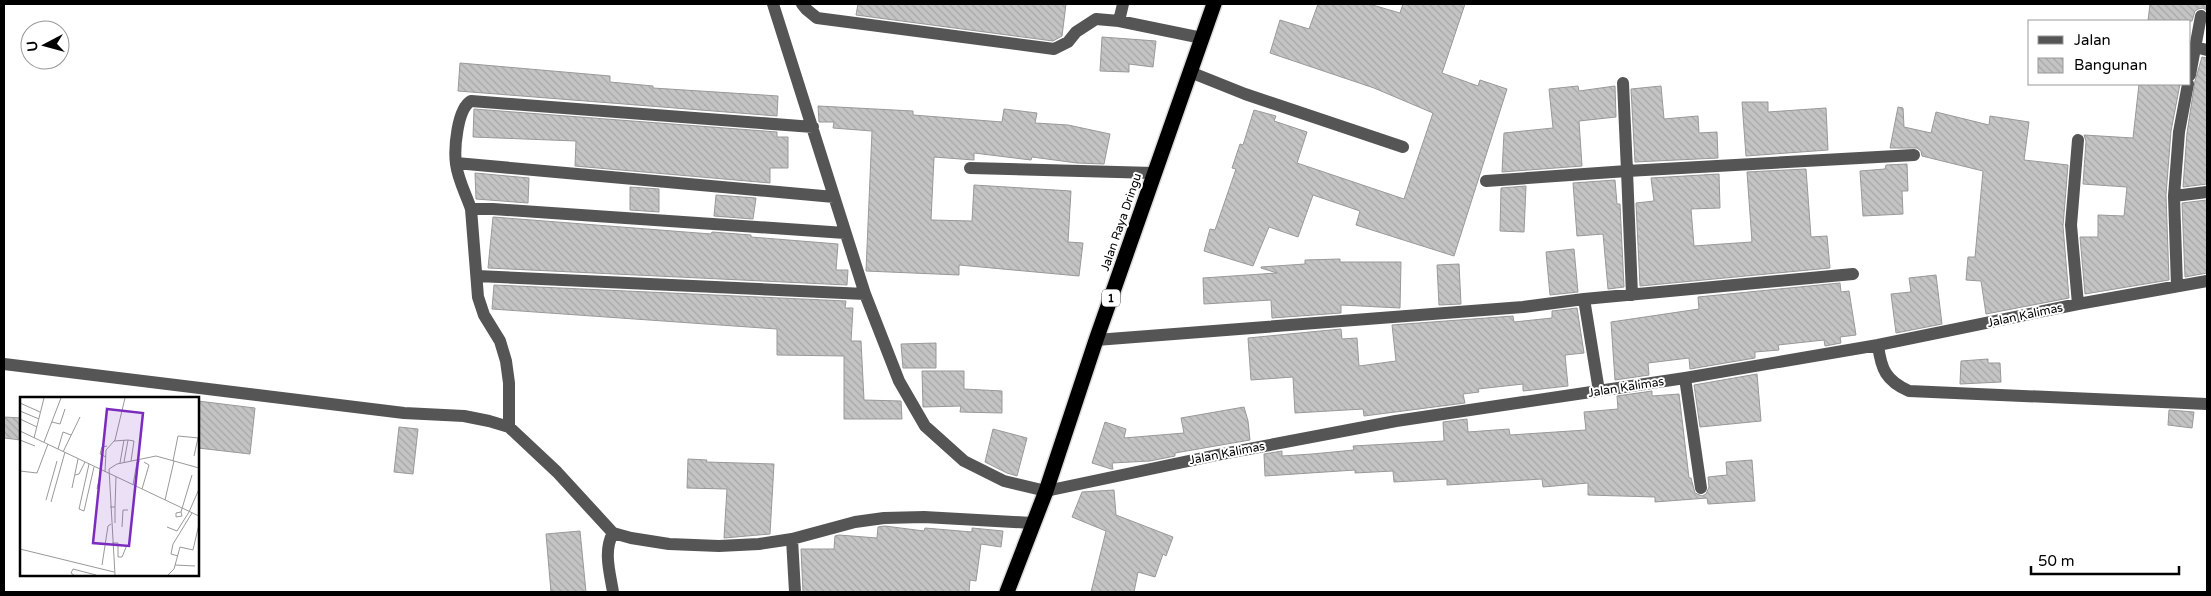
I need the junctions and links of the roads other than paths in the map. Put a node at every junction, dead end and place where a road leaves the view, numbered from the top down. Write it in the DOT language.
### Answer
graph roads {
  1 [pos="773,4"];
  2 [pos="802,4"];
  3 [pos="1123,4"];
  4 [pos="1214,4"];
  5 [pos="2201,16"];
  6 [pos="1119,21"];
  7 [pos="1202,38"];
  8 [pos="2201,49"];
  9 [pos="1190,72"];
  10 [pos="2191,73"];
  11 [pos="1623,83"];
  12 [pos="2188,85"];
  13 [pos="813,127"];
  14 [pos="2078,140"];
  15 [pos="1403,147"];
  16 [pos="1914,155"];
  17 [pos="456,164"];
  18 [pos="970,168"];
  19 [pos="1627,171"];
  20 [pos="1154,173"];
  21 [pos="1486,180"];
  22 [pos="2207,192"];
  23 [pos="2174,196"];
  24 [pos="834,197"];
  25 [pos="471,209"];
  26 [pos="845,232"];
  27 [pos="1853,274"];
  28 [pos="477,276"];
  29 [pos="2207,281"];
  30 [pos="2177,286"];
  31 [pos="865,294"];
  32 [pos="1632,295"];
  33 [pos="1584,299"];
  34 [pos="2078,304"];
  35 [pos="1096,340"];
  36 [pos="1878,345"];
  37 [pos="4,364"];
  38 [pos="1686,378"];
  39 [pos="1598,391"];
  40 [pos="2207,404"];
  41 [pos="509,427"];
  42 [pos="1701,488"];
  43 [pos="1046,491"];
  44 [pos="1032,523"];
  45 [pos="613,533"];
  46 [pos="792,539"];
  47 [pos="613,592"];
  48 [pos="795,592"];
  49 [pos="1007,592"];
  1 -- 13 [label="street"];
  2 -- 6 [label="street"];
  3 -- 6 [label="street"];
  4 -- 7 [label="highway, Jalan Raya Dringu / 1"];
  5 -- 8 [label="street"];
  6 -- 7 [label="street"];
  7 -- 9 [label="highway, Jalan Raya Dringu / 1"];
  8 -- 10 [label="street"];
  9 -- 15 [label="street"];
  9 -- 20 [label="highway, Jalan Raya Dringu / 1"];
  11 -- 19 [label="street"];
  12 -- 23 [label="street"];
  13 -- 17 [label="street"];
  13 -- 24 [label="street"];
  14 -- 34 [label="street"];
  16 -- 19 [label="street"];
  17 -- 24 [label="street"];
  17 -- 25 [label="street"];
  18 -- 20 [label="street"];
  19 -- 21 [label="street"];
  19 -- 32 [label="street"];
  20 -- 35 [label="highway, Jalan Raya Dringu / 1"];
  22 -- 23 [label="street"];
  23 -- 30 [label="street"];
  24 -- 26 [label="street"];
  25 -- 26 [label="street"];
  25 -- 28 [label="street"];
  26 -- 31 [label="street"];
  27 -- 32 [label="street"];
  28 -- 31 [label="street"];
  28 -- 41 [label="street"];
  29 -- 30 [label="street, Jalan Kalimas"];
  30 -- 34 [label="street, Jalan Kalimas"];
  31 -- 43 [label="street"];
  32 -- 33 [label="street"];
  33 -- 35 [label="street"];
  33 -- 39 [label="street"];
  34 -- 36 [label="street, Jalan Kalimas"];
  35 -- 43 [label="highway, Jalan Raya Dringu / 1"];
  36 -- 38 [label="street, Jalan Kalimas"];
  36 -- 40 [label="street"];
  37 -- 41 [label="street"];
  38 -- 39 [label="street, Jalan Kalimas"];
  38 -- 42 [label="street"];
  39 -- 43 [label="street, Jalan Kalimas"];
  41 -- 45 [label="street"];
  43 -- 44 [label="highway, Jalan Raya Dringu / 1"];
  44 -- 46 [label="street"];
  44 -- 49 [label="highway, Jalan Raya Dringu / 1"];
  45 -- 46 [label="street"];
  45 -- 47 [label="street"];
  46 -- 48 [label="street"];
}
